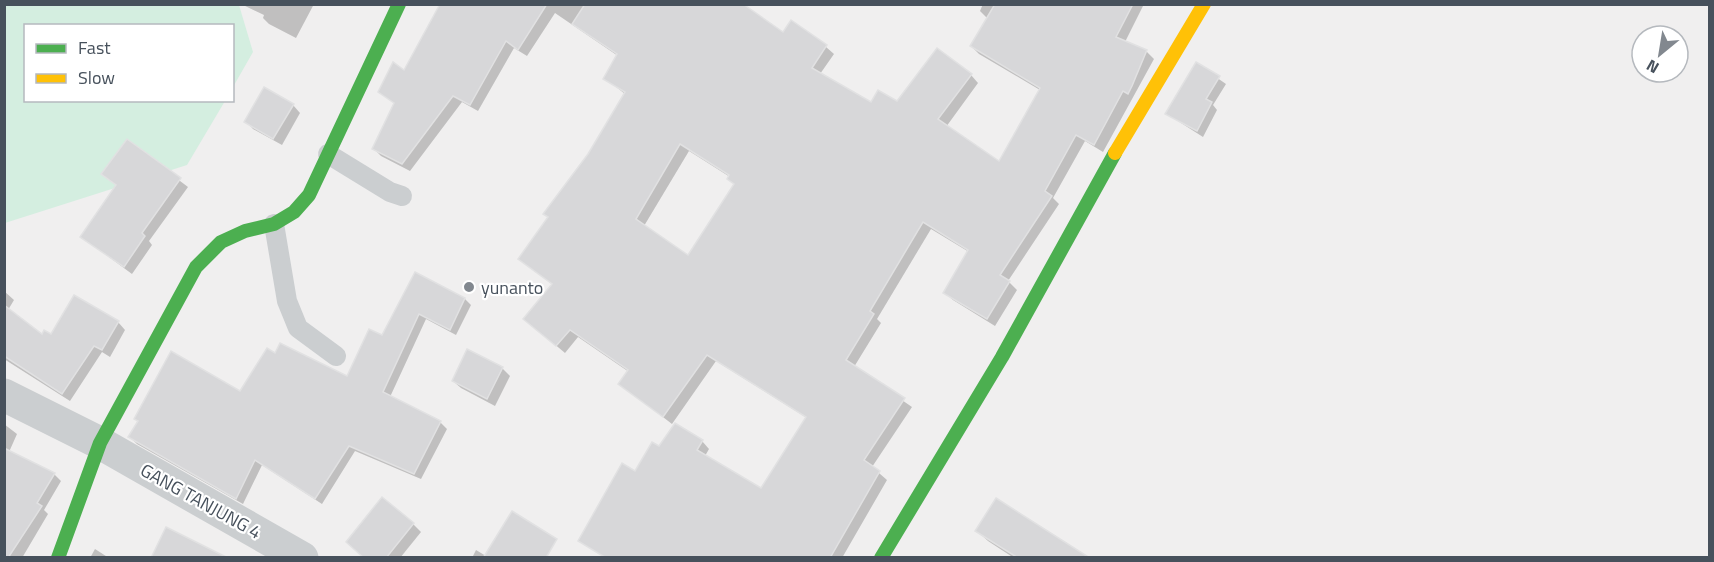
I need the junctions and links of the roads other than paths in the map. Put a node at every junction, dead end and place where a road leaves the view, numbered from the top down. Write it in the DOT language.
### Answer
graph roads {
  1 [pos="399,4"];
  2 [pos="1204,4"];
  3 [pos="328,154"];
  4 [pos="402,196"];
  5 [pos="274,224"];
  6 [pos="336,356"];
  7 [pos="4,395"];
  8 [pos="100,443"];
  9 [pos="58,558"];
  10 [pos="302,558"];
  11 [pos="881,558"];
  1 -- 3 [label="street"];
  2 -- 11 [label="street"];
  3 -- 4 [label="lane"];
  3 -- 5 [label="street"];
  5 -- 6 [label="lane"];
  5 -- 8 [label="street"];
  7 -- 8 [label="street, GANG TANJUNG 4"];
  8 -- 9 [label="street"];
  8 -- 10 [label="street, GANG TANJUNG 4"];
}
